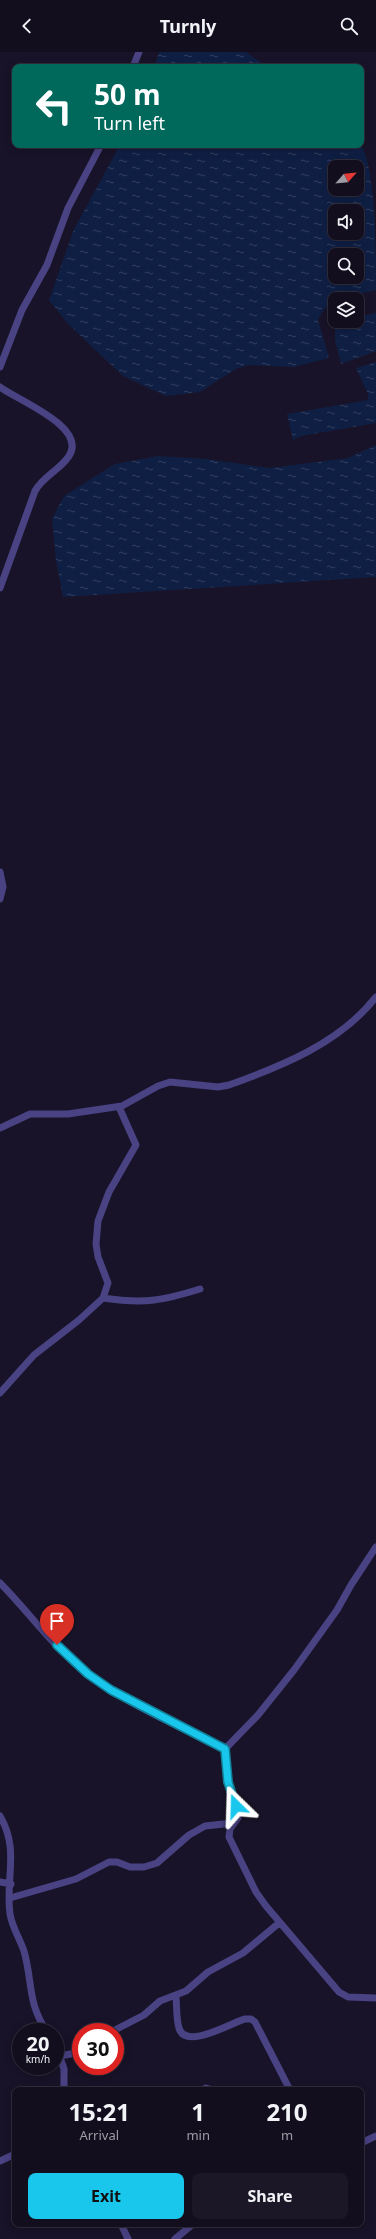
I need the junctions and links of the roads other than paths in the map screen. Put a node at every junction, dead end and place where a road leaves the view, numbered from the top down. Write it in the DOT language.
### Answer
graph roads {
  1 [pos="139,52"];
  2 [pos="134,64"];
  3 [pos="99,148"];
  4 [pos="0,367"];
  5 [pos="0,387"];
  6 [pos="0,588"];
  7 [pos="0,872"];
  8 [pos="0,899"];
  9 [pos="376,997"];
  10 [pos="118,1107"];
  11 [pos="0,1128"];
  12 [pos="200,1289"];
  13 [pos="103,1298"];
  14 [pos="0,1393"];
  15 [pos="376,1547"];
  16 [pos="0,1584"];
  17 [pos="225,1749"];
  18 [pos="0,1816"];
  19 [pos="233,1824"];
  20 [pos="0,1882"];
  21 [pos="11,1884"];
  22 [pos="10,1898"];
  23 [pos="279,1923"];
  24 [pos="176,1997"];
  25 [pos="376,1998"];
  26 [pos="42,2023"];
  27 [pos="124,2025"];
  28 [pos="64,2075"];
  29 [pos="64,2087"];
  30 [pos="288,2087"];
  31 [pos="376,2136"];
  32 [pos="364,2141"];
  33 [pos="12,2156"];
  34 [pos="1,2161"];
  35 [pos="122,2227"];
  36 [pos="190,2227"];
  37 [pos="128,2239"];
  38 [pos="176,2239"];
  1 -- 2 [label="street"];
  3 -- 4 [label="street"];
  5 -- 6 [label="street"];
  7 -- 8 [label="street"];
  9 -- 10 [label="street"];
  10 -- 11 [label="street"];
  10 -- 13 [label="street"];
  12 -- 13 [label="street"];
  13 -- 14 [label="street"];
  15 -- 17 [label="street"];
  16 -- 17 [label="street"];
  17 -- 19 [label="street"];
  18 -- 21 [label="street"];
  19 -- 22 [label="street"];
  19 -- 23 [label="street"];
  20 -- 21 [label="street"];
  21 -- 22 [label="street"];
  22 -- 26 [label="street"];
  23 -- 24 [label="street"];
  23 -- 25 [label="street"];
  24 -- 27 [label="street"];
  24 -- 30 [label="street"];
  28 -- 29 [label="street"];
  31 -- 32 [label="street"];
  33 -- 34 [label="street"];
  35 -- 37 [label="street"];
  36 -- 38 [label="street"];
}
